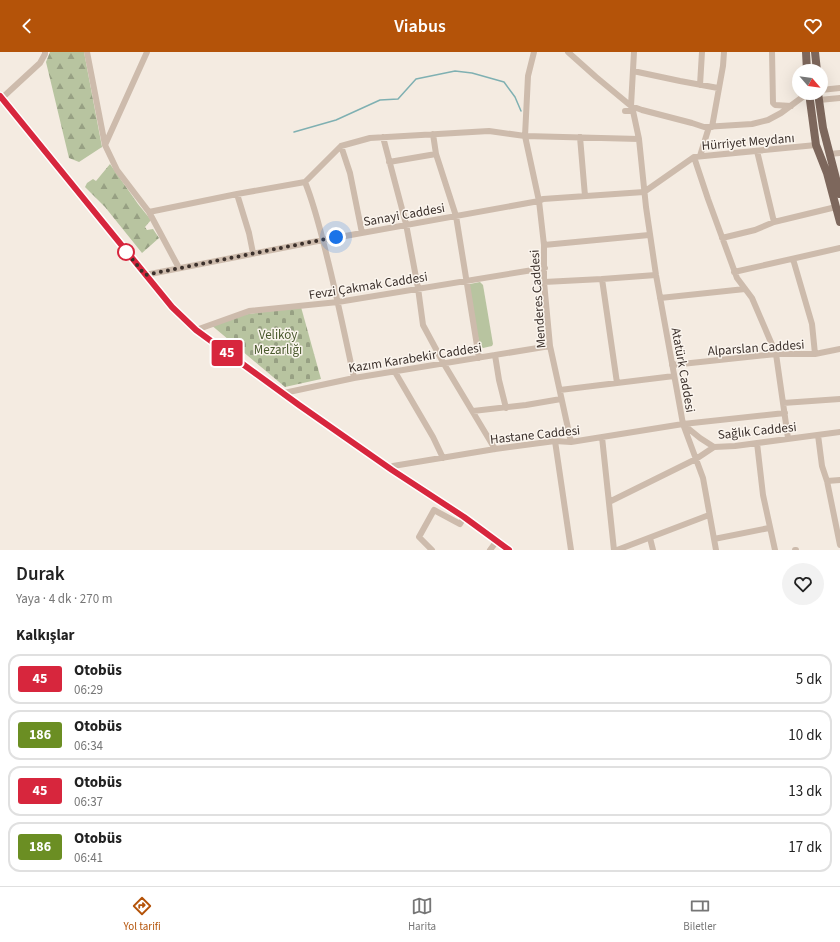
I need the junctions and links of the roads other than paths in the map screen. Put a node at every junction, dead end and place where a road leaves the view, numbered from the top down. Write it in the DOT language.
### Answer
graph roads {
  1 [pos="45,52"];
  2 [pos="87,52"];
  3 [pos="147,52"];
  4 [pos="534,52"];
  5 [pos="568,52"];
  6 [pos="626,52"];
  7 [pos="634,52"];
  8 [pos="702,52"];
  9 [pos="724,52"];
  10 [pos="772,52"];
  11 [pos="806,52"];
  12 [pos="815,52"];
  13 [pos="807,64"];
  14 [pos="816,64"];
  15 [pos="633,71"];
  16 [pos="700,85"];
  17 [pos="718,88"];
  18 [pos="840,88"];
  19 [pos="828,89"];
  20 [pos="1,97"];
  21 [pos="828,97"];
  22 [pos="840,98"];
  23 [pos="799,100"];
  24 [pos="810,100"];
  25 [pos="818,100"];
  26 [pos="791,106"];
  27 [pos="632,108"];
  28 [pos="625,111"];
  29 [pos="711,127"];
  30 [pos="433,134"];
  31 [pos="525,136"];
  32 [pos="382,137"];
  33 [pos="580,137"];
  34 [pos="638,139"];
  35 [pos="105,145"];
  36 [pos="816,145"];
  37 [pos="341,146"];
  38 [pos="757,151"];
  39 [pos="840,152"];
  40 [pos="436,154"];
  41 [pos="829,154"];
  42 [pos="697,156"];
  43 [pos="389,162"];
  44 [pos="305,182"];
  45 [pos="644,192"];
  46 [pos="237,194"];
  47 [pos="840,194"];
  48 [pos="585,196"];
  49 [pos="539,201"];
  50 [pos="836,206"];
  51 [pos="149,212"];
  52 [pos="456,216"];
  53 [pos="774,222"];
  54 [pos="840,222"];
  55 [pos="406,224"];
  56 [pos="362,233"];
  57 [pos="649,235"];
  58 [pos="722,238"];
  59 [pos="323,240"];
  60 [pos="544,244"];
  61 [pos="840,248"];
  62 [pos="253,253"];
  63 [pos="793,259"];
  64 [pos="179,268"];
  65 [pos="545,268"];
  66 [pos="734,272"];
  67 [pos="145,275"];
  68 [pos="656,275"];
  69 [pos="602,279"];
  70 [pos="466,281"];
  71 [pos="544,282"];
  72 [pos="418,288"];
  73 [pos="745,289"];
  74 [pos="660,298"];
  75 [pos="338,302"];
  76 [pos="196,330"];
  77 [pos="550,346"];
  78 [pos="840,349"];
  79 [pos="776,354"];
  80 [pos="815,354"];
  81 [pos="495,355"];
  82 [pos="479,358"];
  83 [pos="444,364"];
  84 [pos="672,365"];
  85 [pos="395,372"];
  86 [pos="674,376"];
  87 [pos="354,378"];
  88 [pos="617,383"];
  89 [pos="560,390"];
  90 [pos="284,393"];
  91 [pos="562,399"];
  92 [pos="840,399"];
  93 [pos="783,403"];
  94 [pos="506,408"];
  95 [pos="473,411"];
  96 [pos="785,413"];
  97 [pos="683,424"];
  98 [pos="840,432"];
  99 [pos="818,435"];
  100 [pos="602,437"];
  101 [pos="788,438"];
  102 [pos="555,441"];
  103 [pos="571,442"];
  104 [pos="757,443"];
  105 [pos="714,447"];
  106 [pos="495,449"];
  107 [pos="443,458"];
  108 [pos="696,459"];
  109 [pos="392,470"];
  110 [pos="840,480"];
  111 [pos="827,481"];
  112 [pos="609,502"];
  113 [pos="442,503"];
  114 [pos="437,511"];
  115 [pos="710,515"];
  116 [pos="464,517"];
  117 [pos="769,528"];
  118 [pos="839,536"];
  119 [pos="650,538"];
  120 [pos="714,539"];
  121 [pos="496,542"];
  122 [pos="840,545"];
  123 [pos="432,550"];
  124 [pos="490,550"];
  125 [pos="509,550"];
  126 [pos="571,550"];
  127 [pos="616,550"];
  128 [pos="653,550"];
  129 [pos="716,550"];
  130 [pos="775,550"];
  1 -- 20 [label="street"];
  2 -- 35 [label="street"];
  3 -- 35 [label="street"];
  4 -- 31 [label="street, Menderes Caddesi"];
  5 -- 27 [label="street"];
  6 -- 7 [label="street"];
  7 -- 15 [label="street, Atatürk Caddesi"];
  8 -- 16 [label="street"];
  9 -- 17 [label="street"];
  10 -- 26 [label="street"];
  11 -- 13 [label="main road"];
  12 -- 14 [label="main road"];
  15 -- 16 [label="street"];
  15 -- 27 [label="street, Atatürk Caddesi"];
  16 -- 17 [label="street"];
  17 -- 29 [label="street"];
  18 -- 19 [label="street"];
  20 -- 67 [label="street"];
  21 -- 22 [label="street"];
  23 -- 26 [label="street"];
  24 -- 36 [label="main road"];
  25 -- 41 [label="main road"];
  26 -- 29 [label="street"];
  27 -- 28 [label="street"];
  27 -- 29 [label="street"];
  27 -- 34 [label="street, Atatürk Caddesi"];
  29 -- 42 [label="street"];
  30 -- 31 [label="street"];
  30 -- 32 [label="street"];
  30 -- 40 [label="street"];
  31 -- 33 [label="street"];
  31 -- 49 [label="street, Menderes Caddesi"];
  32 -- 37 [label="street"];
  32 -- 43 [label="street"];
  33 -- 34 [label="street"];
  33 -- 48 [label="street"];
  34 -- 45 [label="street, Atatürk Caddesi"];
  35 -- 51 [label="street"];
  36 -- 38 [label="street, Hürriyet Meydanı"];
  36 -- 50 [label="main road"];
  37 -- 44 [label="street"];
  37 -- 56 [label="street"];
  38 -- 42 [label="street, Hürriyet Meydanı"];
  38 -- 53 [label="street"];
  39 -- 41 [label="street"];
  40 -- 43 [label="street"];
  40 -- 52 [label="street"];
  41 -- 47 [label="main road"];
  42 -- 45 [label="street, Hürriyet Meydanı"];
  42 -- 58 [label="street"];
  43 -- 55 [label="street"];
  44 -- 46 [label="street"];
  44 -- 59 [label="street"];
  45 -- 48 [label="street, Sanayi Caddesi"];
  45 -- 57 [label="street, Atatürk Caddesi"];
  46 -- 51 [label="street"];
  46 -- 62 [label="street"];
  48 -- 49 [label="street, Sanayi Caddesi"];
  49 -- 52 [label="street, Sanayi Caddesi"];
  49 -- 60 [label="street, Menderes Caddesi"];
  50 -- 53 [label="street"];
  50 -- 54 [label="main road"];
  51 -- 64 [label="street"];
  52 -- 55 [label="street, Sanayi Caddesi"];
  52 -- 70 [label="street"];
  53 -- 58 [label="street"];
  55 -- 56 [label="street, Sanayi Caddesi"];
  55 -- 72 [label="street"];
  56 -- 59 [label="street, Sanayi Caddesi"];
  57 -- 60 [label="street"];
  57 -- 68 [label="street, Atatürk Caddesi"];
  58 -- 66 [label="street"];
  59 -- 62 [label="street, Sanayi Caddesi"];
  59 -- 75 [label="street"];
  60 -- 65 [label="street, Menderes Caddesi"];
  61 -- 63 [label="street"];
  62 -- 64 [label="street, Sanayi Caddesi"];
  63 -- 66 [label="street"];
  63 -- 80 [label="street"];
  64 -- 67 [label="street, Sanayi Caddesi"];
  65 -- 70 [label="street, Fevzi Çakmak Caddesi"];
  65 -- 71 [label="street, Menderes Caddesi"];
  66 -- 73 [label="street"];
  67 -- 76 [label="street"];
  68 -- 69 [label="street"];
  68 -- 74 [label="street, Atatürk Caddesi"];
  69 -- 71 [label="street"];
  69 -- 88 [label="street"];
  70 -- 72 [label="street, Fevzi Çakmak Caddesi"];
  70 -- 82 [label="street"];
  71 -- 77 [label="street, Menderes Caddesi"];
  72 -- 75 [label="street, Fevzi Çakmak Caddesi"];
  72 -- 83 [label="street"];
  73 -- 74 [label="street"];
  73 -- 79 [label="street"];
  74 -- 84 [label="street, Atatürk Caddesi"];
  75 -- 76 [label="street, Fevzi Çakmak Caddesi"];
  75 -- 87 [label="street"];
  76 -- 90 [label="street"];
  77 -- 81 [label="street, Kazım Karabekir Caddesi"];
  77 -- 89 [label="street, Menderes Caddesi"];
  78 -- 80 [label="street, Alparslan Caddesi"];
  79 -- 80 [label="street, Alparslan Caddesi"];
  79 -- 84 [label="street, Alparslan Caddesi"];
  79 -- 93 [label="street"];
  81 -- 82 [label="street, Kazım Karabekir Caddesi"];
  81 -- 94 [label="street"];
  82 -- 83 [label="street, Kazım Karabekir Caddesi"];
  83 -- 85 [label="street, Kazım Karabekir Caddesi"];
  83 -- 95 [label="street"];
  84 -- 86 [label="street, Atatürk Caddesi"];
  85 -- 87 [label="street, Kazım Karabekir Caddesi"];
  85 -- 107 [label="street"];
  86 -- 88 [label="street"];
  86 -- 97 [label="street, Atatürk Caddesi"];
  87 -- 90 [label="street, Kazım Karabekir Caddesi"];
  88 -- 89 [label="street"];
  89 -- 91 [label="street, Menderes Caddesi"];
  90 -- 109 [label="street"];
  91 -- 94 [label="street"];
  91 -- 103 [label="street, Menderes Caddesi"];
  92 -- 93 [label="street"];
  93 -- 96 [label="street"];
  94 -- 95 [label="street"];
  95 -- 106 [label="street"];
  96 -- 97 [label="street, Hastane Caddesi"];
  96 -- 101 [label="street"];
  97 -- 100 [label="street, Hastane Caddesi"];
  97 -- 105 [label="street, Sağlık Caddesi"];
  97 -- 108 [label="street, Atatürk Caddesi"];
  98 -- 99 [label="street, Sağlık Caddesi"];
  99 -- 101 [label="street, Sağlık Caddesi"];
  99 -- 111 [label="street"];
  100 -- 103 [label="street, Hastane Caddesi"];
  100 -- 112 [label="street"];
  101 -- 104 [label="street, Sağlık Caddesi"];
  102 -- 103 [label="street, Hastane Caddesi"];
  102 -- 106 [label="street, Hastane Caddesi"];
  102 -- 126 [label="street"];
  104 -- 105 [label="street, Sağlık Caddesi"];
  104 -- 117 [label="street"];
  105 -- 108 [label="street"];
  106 -- 107 [label="street, Hastane Caddesi"];
  107 -- 109 [label="street, Hastane Caddesi"];
  108 -- 112 [label="street"];
  108 -- 115 [label="street, Atatürk Caddesi"];
  109 -- 113 [label="street"];
  110 -- 111 [label="street"];
  111 -- 118 [label="street"];
  112 -- 127 [label="street"];
  113 -- 114 [label="street"];
  113 -- 116 [label="street"];
  114 -- 116 [label="street"];
  114 -- 123 [label="street"];
  115 -- 119 [label="street"];
  115 -- 120 [label="street, Atatürk Caddesi"];
  116 -- 121 [label="street"];
  117 -- 120 [label="street"];
  117 -- 130 [label="street"];
  118 -- 122 [label="street"];
  119 -- 127 [label="street"];
  119 -- 128 [label="street"];
  120 -- 129 [label="street, Atatürk Caddesi"];
  121 -- 124 [label="street"];
  121 -- 125 [label="street"];
}
